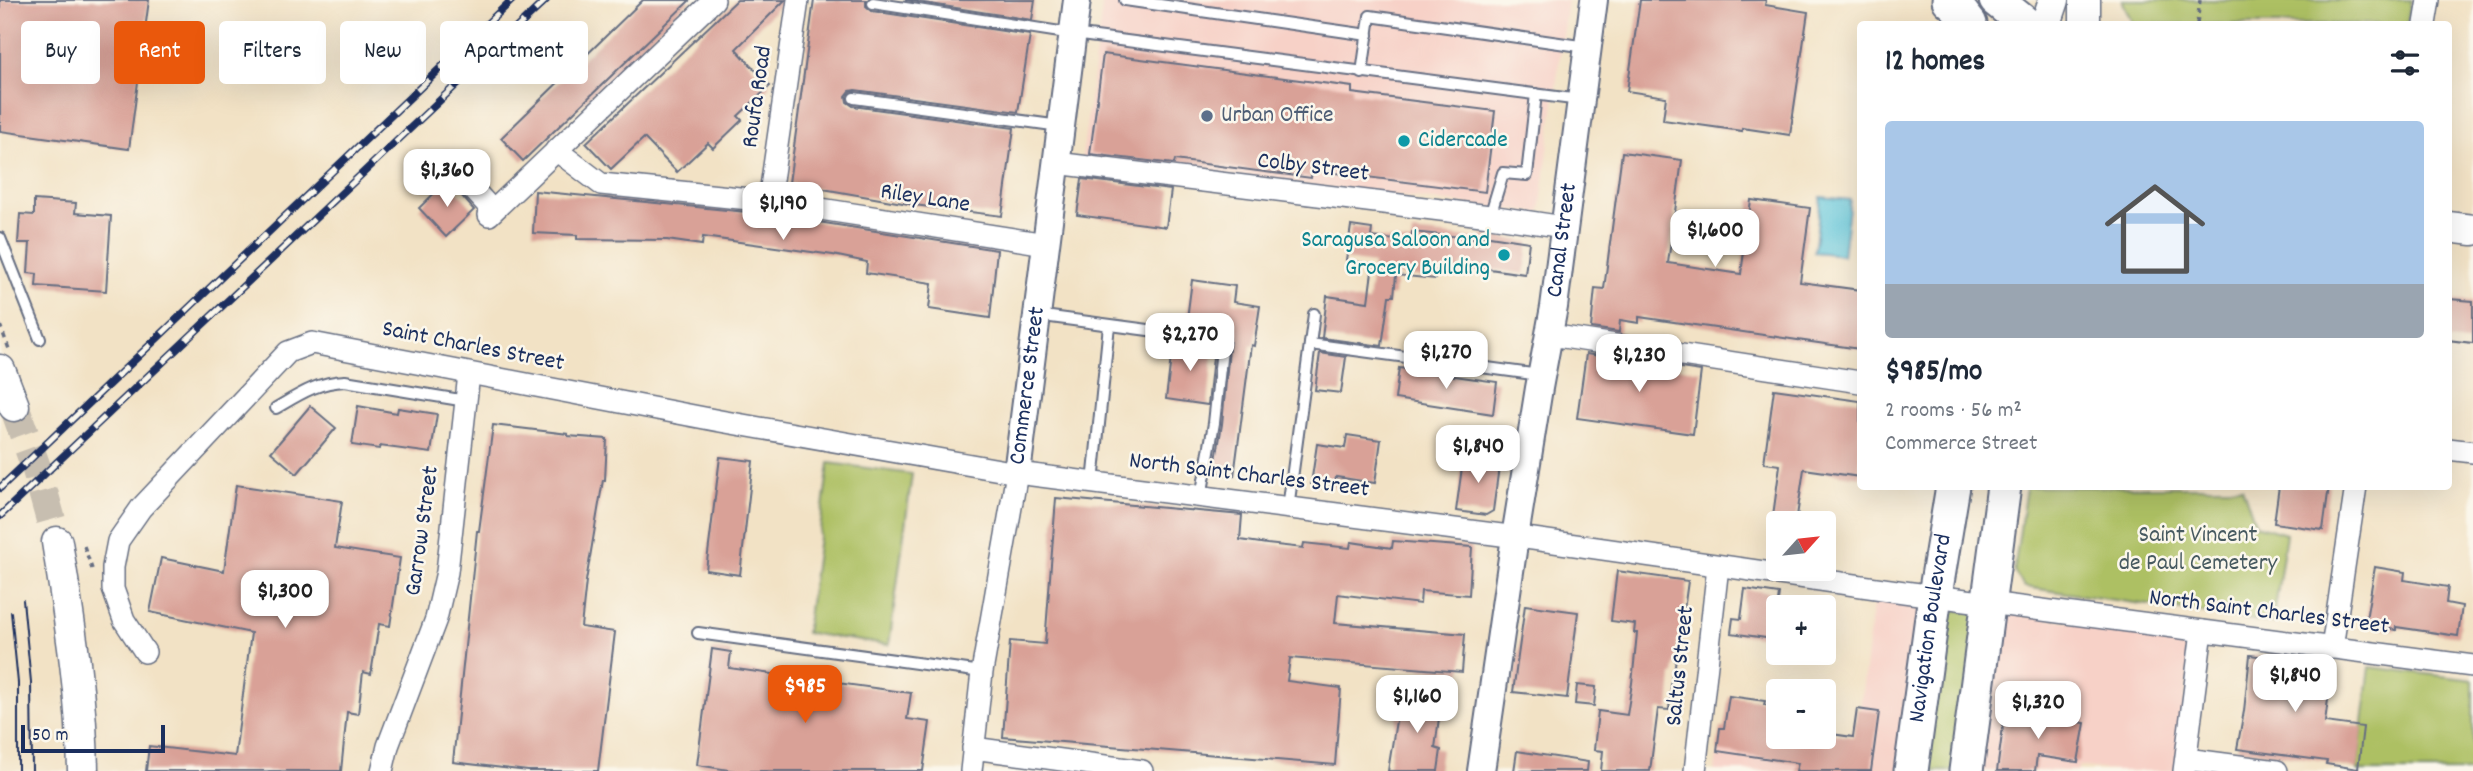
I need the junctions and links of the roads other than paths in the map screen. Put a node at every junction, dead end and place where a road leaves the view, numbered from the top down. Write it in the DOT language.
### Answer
graph roads {
  1 [pos="713,0"];
  2 [pos="798,0"];
  3 [pos="1077,0"];
  4 [pos="1125,0"];
  5 [pos="1594,0"];
  6 [pos="1949,0"];
  7 [pos="1996,0"];
  8 [pos="2054,0"];
  9 [pos="2085,0"];
  10 [pos="2429,0"];
  11 [pos="873,2"];
  12 [pos="1968,21"];
  13 [pos="2022,21"];
  14 [pos="2047,21"];
  15 [pos="2085,21"];
  16 [pos="2426,21"];
  17 [pos="1073,34"];
  18 [pos="1368,34"];
  19 [pos="1587,47"];
  20 [pos="1362,73"];
  21 [pos="1536,94"];
  22 [pos="855,98"];
  23 [pos="1580,100"];
  24 [pos="1061,126"];
  25 [pos="556,150"];
  26 [pos="1056,163"];
  27 [pos="461,176"];
  28 [pos="769,201"];
  29 [pos="1490,216"];
  30 [pos="1564,227"];
  31 [pos="2452,227"];
  32 [pos="2473,230"];
  33 [pos="0,238"];
  34 [pos="1046,244"];
  35 [pos="1314,314"];
  36 [pos="1036,315"];
  37 [pos="1109,325"];
  38 [pos="1550,335"];
  39 [pos="40,339"];
  40 [pos="1310,344"];
  41 [pos="0,370"];
  42 [pos="469,374"];
  43 [pos="1541,375"];
  44 [pos="1857,382"];
  45 [pos="466,401"];
  46 [pos="14,406"];
  47 [pos="276,408"];
  48 [pos="2452,449"];
  49 [pos="2473,452"];
  50 [pos="1017,473"];
  51 [pos="1093,482"];
  52 [pos="1952,490"];
  53 [pos="2003,490"];
  54 [pos="2355,490"];
  55 [pos="1201,497"];
  56 [pos="1288,508"];
  57 [pos="1515,537"];
  58 [pos="57,542"];
  59 [pos="1718,566"];
  60 [pos="1935,594"];
  61 [pos="1988,601"];
  62 [pos="2202,631"];
  63 [pos="698,633"];
  64 [pos="2332,648"];
  65 [pos="145,652"];
  66 [pos="2473,666"];
  67 [pos="982,672"];
  68 [pos="973,748"];
  69 [pos="2185,765"];
  70 [pos="83,771"];
  71 [pos="382,771"];
  72 [pos="971,771"];
  73 [pos="1142,771"];
  74 [pos="1481,771"];
  75 [pos="1695,771"];
  76 [pos="1911,771"];
  77 [pos="1966,771"];
  78 [pos="2277,771"];
  1 -- 25 [label="street"];
  2 -- 28 [label="street, Roufa Road"];
  3 -- 17 [label="street, Commerce Street"];
  4 -- 18 [label="lane"];
  5 -- 19 [label="street, Canal Street"];
  6 -- 12 [label="main road"];
  7 -- 13 [label="main road"];
  8 -- 14 [label="main road"];
  9 -- 15 [label="main road"];
  10 -- 16 [label="street"];
  11 -- 17 [label="lane"];
  17 -- 20 [label="lane"];
  17 -- 24 [label="street, Commerce Street"];
  18 -- 19 [label="lane"];
  18 -- 20 [label="lane"];
  19 -- 23 [label="street, Canal Street"];
  20 -- 21 [label="lane"];
  21 -- 23 [label="lane"];
  21 -- 29 [label="lane"];
  22 -- 24 [label="lane"];
  23 -- 30 [label="street, Canal Street"];
  24 -- 26 [label="street, Commerce Street"];
  25 -- 27 [label="street"];
  25 -- 28 [label="street, Riley Lane"];
  26 -- 29 [label="street, Colby Street"];
  26 -- 34 [label="street, Commerce Street"];
  28 -- 34 [label="street, Riley Lane"];
  29 -- 30 [label="street, Colby Street"];
  30 -- 38 [label="street, Canal Street"];
  31 -- 32 [label="main road"];
  33 -- 39 [label="lane"];
  34 -- 36 [label="street, Commerce Street"];
  35 -- 40 [label="lane"];
  36 -- 37 [label="lane"];
  36 -- 50 [label="street, Commerce Street"];
  37 -- 51 [label="lane"];
  37 -- 55 [label="lane"];
  38 -- 43 [label="street, Canal Street"];
  38 -- 44 [label="street"];
  40 -- 43 [label="lane"];
  40 -- 56 [label="lane"];
  41 -- 46 [label="main road"];
  42 -- 45 [label="street, Garrow Street"];
  42 -- 50 [label="street, Saint Charles Street"];
  42 -- 65 [label="street, Saint Charles Street"];
  43 -- 57 [label="street, Canal Street"];
  45 -- 47 [label="lane"];
  45 -- 71 [label="street, Garrow Street"];
  48 -- 49 [label="street"];
  50 -- 51 [label="street, North Saint Charles Street"];
  50 -- 67 [label="street, Commerce Street"];
  51 -- 55 [label="street, North Saint Charles Street"];
  52 -- 60 [label="main road, Navigation Boulevard"];
  53 -- 61 [label="main road"];
  54 -- 64 [label="street"];
  55 -- 56 [label="street, North Saint Charles Street"];
  56 -- 57 [label="street, North Saint Charles Street"];
  57 -- 59 [label="street, North Saint Charles Street"];
  57 -- 74 [label="street, Canal Street"];
  58 -- 70 [label="main road"];
  59 -- 60 [label="street, North Saint Charles Street"];
  59 -- 75 [label="street, Saltus Street"];
  60 -- 61 [label="street, North Saint Charles Street"];
  60 -- 76 [label="main road, Navigation Boulevard"];
  61 -- 62 [label="street, North Saint Charles Street"];
  61 -- 77 [label="main road"];
  62 -- 64 [label="street, North Saint Charles Street"];
  62 -- 69 [label="street"];
  63 -- 67 [label="lane"];
  64 -- 66 [label="street, North Saint Charles Street"];
  67 -- 68 [label="street, Commerce Street"];
  68 -- 72 [label="street, Commerce Street"];
  68 -- 73 [label="street"];
  69 -- 78 [label="street"];
}
